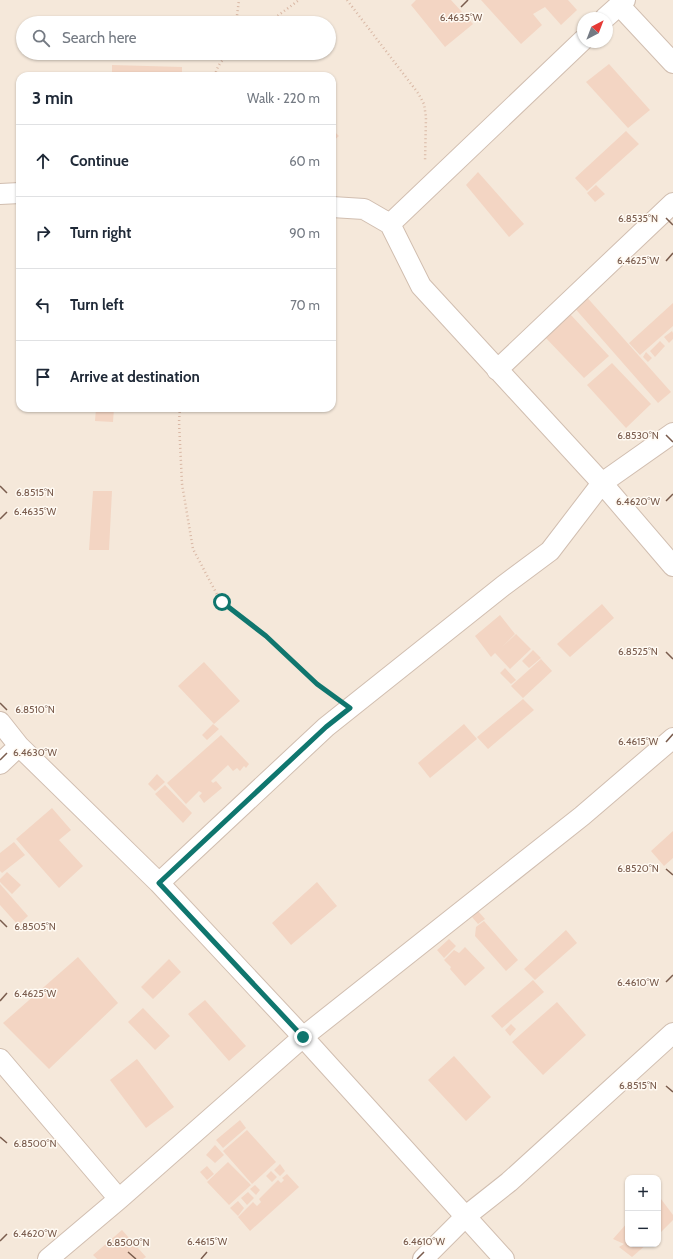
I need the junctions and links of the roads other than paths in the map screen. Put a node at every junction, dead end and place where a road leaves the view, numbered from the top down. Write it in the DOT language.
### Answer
graph roads {
  1 [pos="616,8"];
  2 [pos="577,46"];
  3 [pos="673,63"];
  4 [pos="16,193"];
  5 [pos="0,194"];
  6 [pos="673,203"];
  7 [pos="336,207"];
  8 [pos="390,224"];
  9 [pos="497,370"];
  10 [pos="673,433"];
  11 [pos="602,483"];
  12 [pos="673,566"];
  13 [pos="0,722"];
  14 [pos="673,738"];
  15 [pos="19,746"];
  16 [pos="0,764"];
  17 [pos="159,883"];
  18 [pos="673,1033"];
  19 [pos="303,1037"];
  20 [pos="0,1059"];
  21 [pos="119,1199"];
  22 [pos="466,1216"];
  23 [pos="48,1259"];
  24 [pos="423,1259"];
  25 [pos="504,1259"];
  1 -- 3 [label="street"];
  2 -- 8 [label="street"];
  4 -- 5 [label="street"];
  6 -- 9 [label="street"];
  7 -- 8 [label="street"];
  8 -- 9 [label="street"];
  9 -- 11 [label="street"];
  10 -- 11 [label="street"];
  11 -- 12 [label="street"];
  11 -- 17 [label="street"];
  13 -- 15 [label="street"];
  14 -- 19 [label="street"];
  15 -- 16 [label="street"];
  15 -- 17 [label="street"];
  17 -- 19 [label="street"];
  18 -- 22 [label="street"];
  19 -- 21 [label="street"];
  19 -- 22 [label="street"];
  20 -- 21 [label="street"];
  21 -- 23 [label="street"];
  22 -- 24 [label="street"];
  22 -- 25 [label="street"];
}
